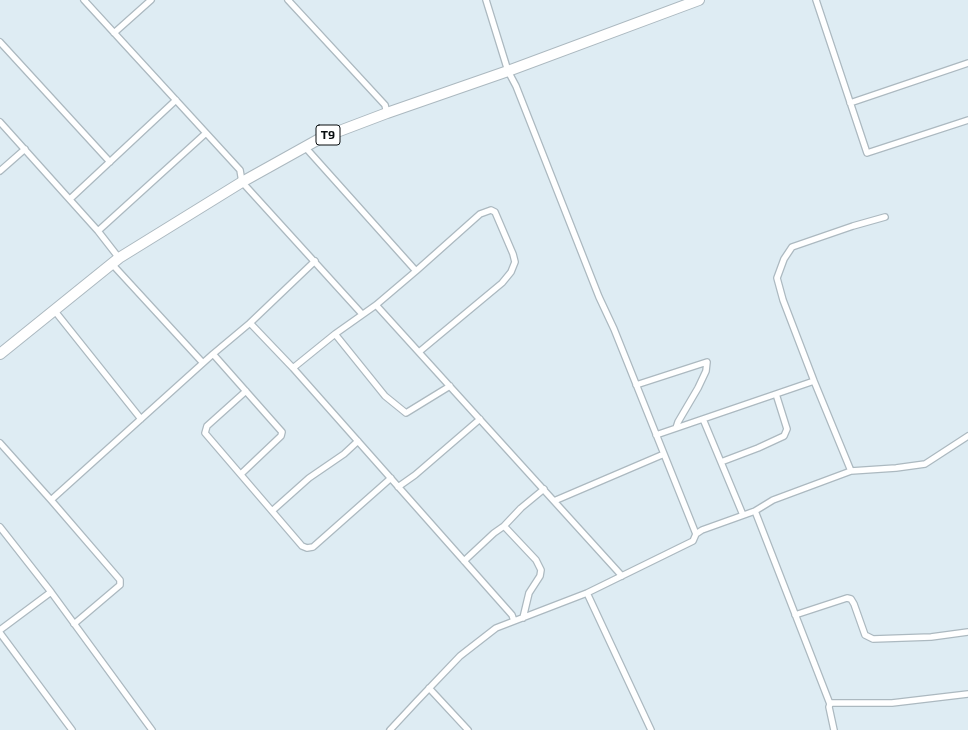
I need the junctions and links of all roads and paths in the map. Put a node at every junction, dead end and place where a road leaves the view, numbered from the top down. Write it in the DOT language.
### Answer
graph roads {
  1 [pos="84,0"];
  2 [pos="151,0"];
  3 [pos="288,0"];
  4 [pos="486,0"];
  5 [pos="699,0"];
  6 [pos="816,0"];
  7 [pos="114,33"];
  8 [pos="0,42"];
  9 [pos="968,63"];
  10 [pos="508,71"];
  11 [pos="176,100"];
  12 [pos="850,103"];
  13 [pos="387,113"];
  14 [pos="968,120"];
  15 [pos="0,122"];
  16 [pos="206,133"];
  17 [pos="305,147"];
  18 [pos="24,149"];
  19 [pos="110,162"];
  20 [pos="0,170"];
  21 [pos="242,182"];
  22 [pos="70,199"];
  23 [pos="885,217"];
  24 [pos="98,231"];
  25 [pos="116,261"];
  26 [pos="315,261"];
  27 [pos="416,272"];
  28 [pos="376,305"];
  29 [pos="54,310"];
  30 [pos="362,314"];
  31 [pos="250,323"];
  32 [pos="335,334"];
  33 [pos="419,352"];
  34 [pos="0,354"];
  35 [pos="213,354"];
  36 [pos="203,363"];
  37 [pos="293,368"];
  38 [pos="814,381"];
  39 [pos="636,385"];
  40 [pos="450,386"];
  41 [pos="246,391"];
  42 [pos="776,394"];
  43 [pos="141,419"];
  44 [pos="480,419"];
  45 [pos="703,419"];
  46 [pos="676,428"];
  47 [pos="656,435"];
  48 [pos="968,436"];
  49 [pos="358,441"];
  50 [pos="0,443"];
  51 [pos="664,454"];
  52 [pos="721,462"];
  53 [pos="851,471"];
  54 [pos="241,474"];
  55 [pos="391,478"];
  56 [pos="398,487"];
  57 [pos="544,490"];
  58 [pos="51,500"];
  59 [pos="554,501"];
  60 [pos="272,511"];
  61 [pos="755,511"];
  62 [pos="743,515"];
  63 [pos="0,526"];
  64 [pos="504,526"];
  65 [pos="696,534"];
  66 [pos="464,561"];
  67 [pos="622,576"];
  68 [pos="50,592"];
  69 [pos="587,593"];
  70 [pos="795,614"];
  71 [pos="523,618"];
  72 [pos="514,621"];
  73 [pos="74,624"];
  74 [pos="0,630"];
  75 [pos="968,632"];
  76 [pos="0,633"];
  77 [pos="429,688"];
  78 [pos="968,694"];
  79 [pos="830,704"];
  80 [pos="72,730"];
  81 [pos="152,730"];
  82 [pos="390,730"];
  83 [pos="468,730"];
  84 [pos="652,730"];
  85 [pos="834,730"];
  1 -- 7 [label="street"];
  2 -- 7 [label="street"];
  3 -- 13 [label="street"];
  4 -- 10 [label="street"];
  5 -- 10 [label="highway, T9"];
  6 -- 12 [label="street"];
  7 -- 11 [label="street"];
  8 -- 19 [label="street"];
  9 -- 12 [label="street"];
  10 -- 13 [label="highway, T9"];
  10 -- 39 [label="street"];
  11 -- 16 [label="street"];
  11 -- 19 [label="street"];
  12 -- 14 [label="street"];
  13 -- 17 [label="highway, T9"];
  15 -- 18 [label="street"];
  16 -- 21 [label="street"];
  16 -- 24 [label="street"];
  17 -- 21 [label="highway, T9"];
  17 -- 27 [label="street"];
  18 -- 20 [label="street"];
  18 -- 22 [label="street"];
  19 -- 22 [label="street"];
  21 -- 25 [label="highway, T9"];
  21 -- 26 [label="street"];
  22 -- 24 [label="street"];
  23 -- 38 [label="street"];
  24 -- 25 [label="street"];
  25 -- 29 [label="highway, T9"];
  25 -- 36 [label="street"];
  26 -- 30 [label="street"];
  26 -- 31 [label="street"];
  27 -- 28 [label="street"];
  27 -- 33 [label="street"];
  28 -- 30 [label="street"];
  28 -- 33 [label="street"];
  29 -- 34 [label="highway, T9"];
  29 -- 43 [label="street"];
  30 -- 32 [label="street"];
  31 -- 35 [label="street"];
  31 -- 37 [label="street"];
  32 -- 37 [label="street"];
  32 -- 40 [label="street"];
  33 -- 40 [label="street"];
  35 -- 36 [label="street"];
  35 -- 41 [label="street"];
  36 -- 43 [label="street"];
  37 -- 49 [label="street"];
  38 -- 42 [label="street"];
  38 -- 53 [label="street"];
  39 -- 46 [label="street"];
  39 -- 47 [label="street"];
  40 -- 44 [label="street"];
  41 -- 54 [label="street"];
  41 -- 54 [label="street"];
  42 -- 45 [label="street"];
  42 -- 52 [label="street"];
  43 -- 58 [label="street"];
  44 -- 56 [label="street"];
  44 -- 57 [label="street"];
  45 -- 46 [label="street"];
  45 -- 52 [label="street"];
  46 -- 47 [label="street"];
  47 -- 51 [label="street"];
  48 -- 53 [label="street"];
  49 -- 55 [label="street"];
  49 -- 60 [label="street"];
  50 -- 58 [label="street"];
  51 -- 59 [label="street"];
  51 -- 65 [label="street"];
  52 -- 62 [label="street"];
  53 -- 61 [label="street"];
  54 -- 60 [label="street"];
  55 -- 56 [label="street"];
  55 -- 60 [label="street"];
  56 -- 66 [label="street"];
  57 -- 59 [label="street"];
  57 -- 64 [label="street"];
  58 -- 73 [label="street"];
  59 -- 67 [label="street"];
  61 -- 62 [label="street"];
  61 -- 70 [label="street"];
  62 -- 65 [label="street"];
  63 -- 68 [label="street"];
  64 -- 66 [label="street"];
  64 -- 71 [label="street"];
  65 -- 67 [label="street"];
  66 -- 72 [label="street"];
  67 -- 69 [label="street"];
  68 -- 73 [label="street"];
  68 -- 74 [label="street"];
  69 -- 71 [label="street"];
  69 -- 84 [label="street"];
  70 -- 75 [label="street"];
  70 -- 79 [label="street"];
  71 -- 72 [label="street"];
  72 -- 77 [label="street"];
  73 -- 81 [label="street"];
  76 -- 80 [label="street"];
  77 -- 82 [label="street"];
  77 -- 83 [label="street"];
  78 -- 79 [label="street"];
  79 -- 85 [label="street"];
}
